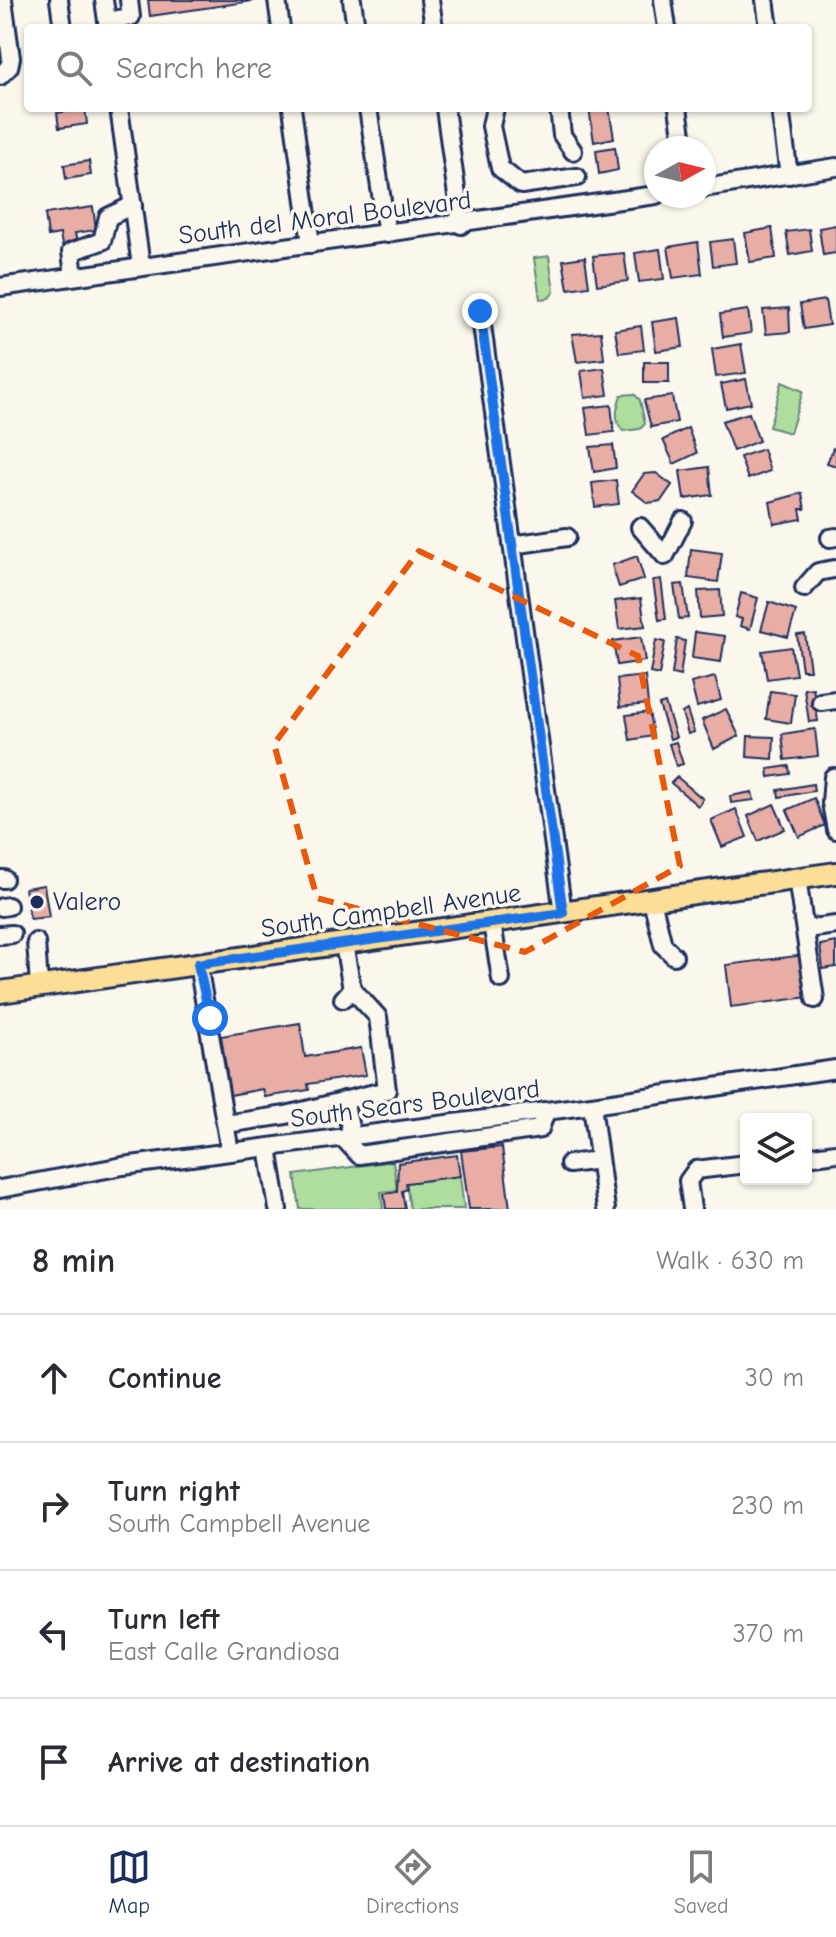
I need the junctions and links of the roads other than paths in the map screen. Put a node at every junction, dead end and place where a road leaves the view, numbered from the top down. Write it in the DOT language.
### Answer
graph roads {
  1 [pos="3,0"];
  2 [pos="59,0"];
  3 [pos="104,0"];
  4 [pos="129,0"];
  5 [pos="277,0"];
  6 [pos="352,0"];
  7 [pos="430,0"];
  8 [pos="663,0"];
  9 [pos="765,0"];
  10 [pos="62,24"];
  11 [pos="108,24"];
  12 [pos="280,24"];
  13 [pos="355,24"];
  14 [pos="433,24"];
  15 [pos="666,24"];
  16 [pos="768,24"];
  17 [pos="24,65"];
  18 [pos="5,72"];
  19 [pos="120,112"];
  20 [pos="293,112"];
  21 [pos="369,112"];
  22 [pos="446,112"];
  23 [pos="494,112"];
  24 [pos="559,112"];
  25 [pos="679,112"];
  26 [pos="781,112"];
  27 [pos="682,136"];
  28 [pos="573,151"];
  29 [pos="836,167"];
  30 [pos="789,175"];
  31 [pos="577,177"];
  32 [pos="716,186"];
  33 [pos="644,197"];
  34 [pos="133,205"];
  35 [pos="461,225"];
  36 [pos="387,234"];
  37 [pos="311,244"];
  38 [pos="141,266"];
  39 [pos="74,276"];
  40 [pos="0,287"];
  41 [pos="480,311"];
  42 [pos="683,521"];
  43 [pos="640,527"];
  44 [pos="567,537"];
  45 [pos="512,545"];
  46 [pos="834,569"];
  47 [pos="804,588"];
  48 [pos="836,782"];
  49 [pos="836,830"];
  50 [pos="836,873"];
  51 [pos="797,878"];
  52 [pos="652,900"];
  53 [pos="563,913"];
  54 [pos="492,923"];
  55 [pos="836,925"];
  56 [pos="806,929"];
  57 [pos="36,942"];
  58 [pos="344,944"];
  59 [pos="674,956"];
  60 [pos="198,964"];
  61 [pos="501,979"];
  62 [pos="39,985"];
  63 [pos="0,992"];
  64 [pos="815,999"];
  65 [pos="836,1069"];
  66 [pos="344,1100"];
  67 [pos="592,1105"];
  68 [pos="226,1124"];
  69 [pos="348,1137"];
  70 [pos="268,1148"];
  71 [pos="230,1152"];
  72 [pos="836,1153"];
  73 [pos="812,1156"];
  74 [pos="599,1160"];
  75 [pos="569,1164"];
  76 [pos="740,1165"];
  77 [pos="0,1189"];
  78 [pos="278,1209"];
  79 [pos="606,1209"];
  80 [pos="692,1209"];
  1 -- 18 [label="street"];
  2 -- 10 [label="street"];
  3 -- 11 [label="street"];
  4 -- 11 [label="street"];
  5 -- 12 [label="street"];
  6 -- 13 [label="street"];
  7 -- 14 [label="street"];
  8 -- 15 [label="street"];
  9 -- 16 [label="street"];
  17 -- 18 [label="street"];
  19 -- 34 [label="street"];
  20 -- 37 [label="street"];
  21 -- 36 [label="street"];
  22 -- 35 [label="street"];
  23 -- 31 [label="street"];
  24 -- 28 [label="street"];
  25 -- 27 [label="street"];
  26 -- 30 [label="street"];
  29 -- 30 [label="street"];
  30 -- 32 [label="street"];
  33 -- 35 [label="street, South del Moral Boulevard"];
  34 -- 38 [label="street"];
  34 -- 39 [label="street"];
  35 -- 36 [label="street, South del Moral Boulevard"];
  36 -- 37 [label="street, South del Moral Boulevard"];
  37 -- 38 [label="street, South del Moral Boulevard"];
  38 -- 39 [label="street, South del Moral Boulevard"];
  39 -- 40 [label="street, South del Moral Boulevard"];
  41 -- 45 [label="street"];
  42 -- 43 [label="street"];
  44 -- 45 [label="street"];
  45 -- 53 [label="street"];
  46 -- 47 [label="street"];
  48 -- 49 [label="street"];
  50 -- 51 [label="main road, South Campbell Avenue"];
  51 -- 52 [label="main road, South Campbell Avenue"];
  51 -- 64 [label="street"];
  52 -- 53 [label="main road, South Campbell Avenue"];
  52 -- 59 [label="street"];
  53 -- 54 [label="main road, South Campbell Avenue"];
  54 -- 58 [label="main road, South Campbell Avenue"];
  54 -- 61 [label="street"];
  55 -- 56 [label="street"];
  57 -- 62 [label="street"];
  58 -- 60 [label="main road, South Campbell Avenue"];
  58 -- 66 [label="street"];
  60 -- 62 [label="main road, South Campbell Avenue"];
  60 -- 68 [label="street"];
  62 -- 63 [label="main road, South Campbell Avenue"];
  65 -- 67 [label="street, South Sears Boulevard"];
  66 -- 68 [label="street"];
  66 -- 69 [label="street"];
  67 -- 69 [label="street, South Sears Boulevard"];
  67 -- 74 [label="street"];
  68 -- 71 [label="street"];
  69 -- 70 [label="street, South Sears Boulevard"];
  70 -- 71 [label="street, South Sears Boulevard"];
  70 -- 78 [label="street"];
  71 -- 77 [label="street, South Sears Boulevard"];
  72 -- 73 [label="street"];
  74 -- 75 [label="street"];
  74 -- 79 [label="street"];
  76 -- 80 [label="street"];
}
